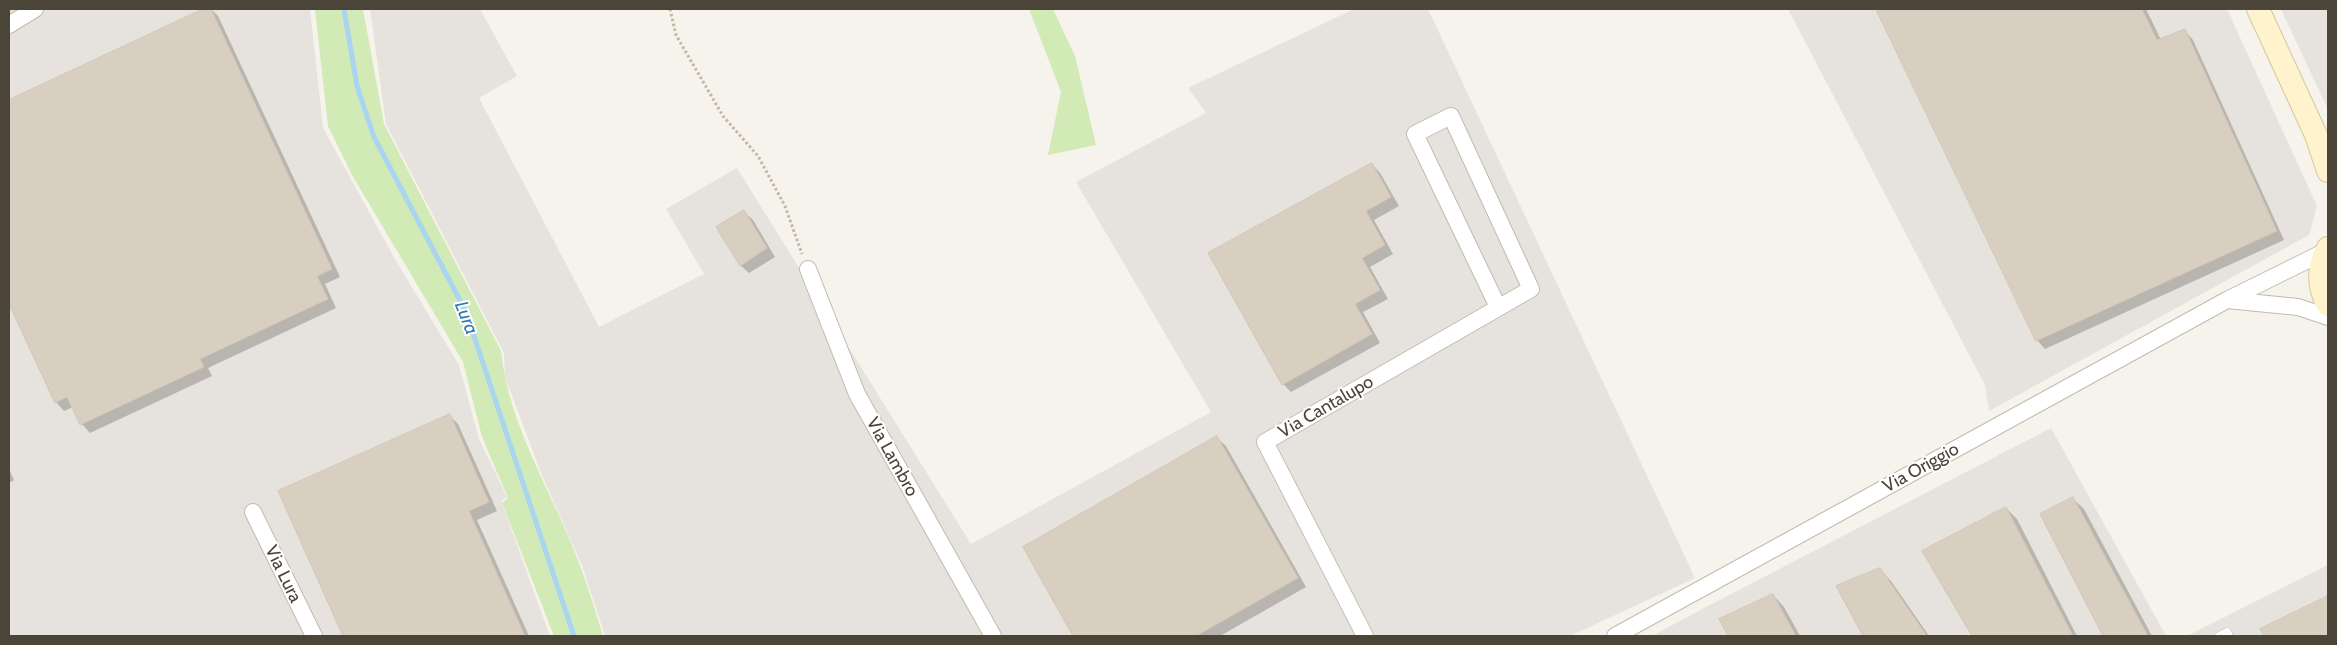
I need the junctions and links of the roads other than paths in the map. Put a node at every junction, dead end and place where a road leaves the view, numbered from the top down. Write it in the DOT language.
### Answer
graph roads {
  1 [pos="35,9"];
  2 [pos="2258,9"];
  3 [pos="9,25"];
  4 [pos="2322,142"];
  5 [pos="2328,171"];
  6 [pos="2327,250"];
  7 [pos="808,269"];
  8 [pos="2227,300"];
  9 [pos="2328,305"];
  10 [pos="1498,307"];
  11 [pos="2328,317"];
  12 [pos="253,512"];
  13 [pos="314,636"];
  14 [pos="993,636"];
  15 [pos="1365,636"];
  16 [pos="1615,636"];
  17 [pos="2219,636"];
  18 [pos="2229,636"];
  1 -- 3 [label="street"];
  2 -- 4 [label="main road"];
  4 -- 5 [label="main road"];
  6 -- 8 [label="street, Via Origgio"];
  6 -- 9 [label="main road"];
  7 -- 14 [label="street, Via Lambro"];
  8 -- 11 [label="street"];
  8 -- 16 [label="street, Via Origgio"];
  10 -- 10 [label="street, Via Cantalupo"];
  10 -- 15 [label="street, Via Cantalupo"];
  12 -- 13 [label="street, Via Lura"];
  17 -- 18 [label="lane"];
}
